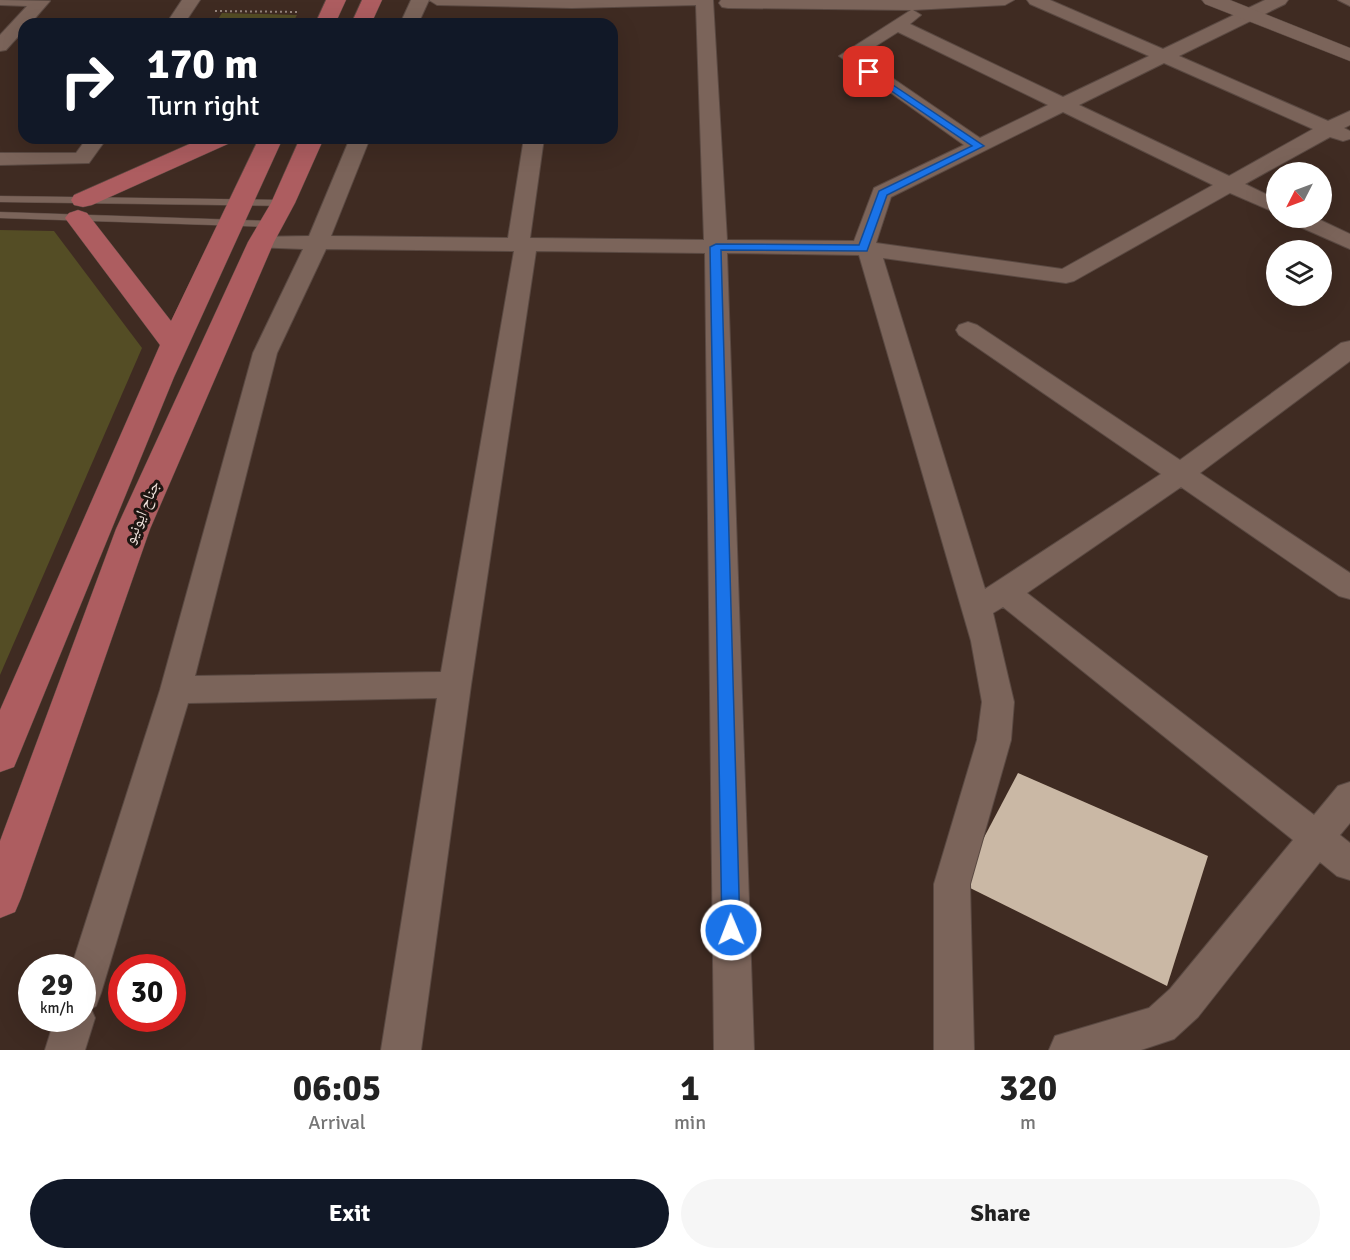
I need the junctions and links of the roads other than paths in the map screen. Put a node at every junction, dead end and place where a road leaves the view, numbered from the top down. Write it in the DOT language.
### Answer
graph roads {
  1 [pos="0,0"];
  2 [pos="191,0"];
  3 [pos="336,0"];
  4 [pos="372,0"];
  5 [pos="420,0"];
  6 [pos="437,0"];
  7 [pos="1005,0"];
  8 [pos="1036,0"];
  9 [pos="1212,0"];
  10 [pos="1279,0"];
  11 [pos="49,1"];
  12 [pos="563,1"];
  13 [pos="712,2"];
  14 [pos="929,5"];
  15 [pos="1249,15"];
  16 [pos="30,18"];
  17 [pos="179,18"];
  18 [pos="328,18"];
  19 [pos="364,18"];
  20 [pos="412,18"];
  21 [pos="559,18"];
  22 [pos="897,25"];
  23 [pos="18,29"];
  24 [pos="0,46"];
  25 [pos="1350,55"];
  26 [pos="1164,56"];
  27 [pos="1066,104"];
  28 [pos="1350,117"];
  29 [pos="1329,129"];
  30 [pos="1350,139"];
  31 [pos="93,144"];
  32 [pos="210,144"];
  33 [pos="268,144"];
  34 [pos="309,144"];
  35 [pos="358,144"];
  36 [pos="533,144"];
  37 [pos="979,146"];
  38 [pos="0,159"];
  39 [pos="1230,184"];
  40 [pos="0,199"];
  41 [pos="1266,202"];
  42 [pos="80,209"];
  43 [pos="236,212"];
  44 [pos="0,215"];
  45 [pos="272,223"];
  46 [pos="1320,228"];
  47 [pos="1350,242"];
  48 [pos="317,244"];
  49 [pos="522,245"];
  50 [pos="716,247"];
  51 [pos="866,249"];
  52 [pos="968,330"];
  53 [pos="174,344"];
  54 [pos="1350,349"];
  55 [pos="1179,475"];
  56 [pos="1350,588"];
  57 [pos="1005,592"];
  58 [pos="976,608"];
  59 [pos="454,685"];
  60 [pos="176,690"];
  61 [pos="0,755"];
  62 [pos="1350,797"];
  63 [pos="1315,837"];
  64 [pos="1350,864"];
  65 [pos="0,898"];
  66 [pos="94,954"];
  67 [pos="71,1032"];
  68 [pos="65,1050"];
  69 [pos="401,1050"];
  70 [pos="734,1050"];
  71 [pos="954,1050"];
  72 [pos="1069,1050"];
  1 -- 11 [label="street"];
  2 -- 17 [label="street"];
  3 -- 18 [label="main road"];
  4 -- 19 [label="main road"];
  5 -- 20 [label="street"];
  6 -- 12 [label="street"];
  7 -- 14 [label="street"];
  8 -- 26 [label="street"];
  9 -- 15 [label="street"];
  10 -- 15 [label="street"];
  11 -- 16 [label="street"];
  12 -- 13 [label="street"];
  12 -- 21 [label="street"];
  13 -- 14 [label="street"];
  13 -- 50 [label="street"];
  14 -- 22 [label="street"];
  15 -- 25 [label="street"];
  15 -- 26 [label="street"];
  22 -- 27 [label="street"];
  22 -- 37 [label="street"];
  23 -- 24 [label="street"];
  26 -- 27 [label="street"];
  26 -- 29 [label="street"];
  27 -- 37 [label="street"];
  27 -- 39 [label="street"];
  28 -- 29 [label="street"];
  29 -- 30 [label="street"];
  29 -- 39 [label="street"];
  31 -- 38 [label="street"];
  32 -- 42 [label="main road"];
  33 -- 43 [label="main road"];
  34 -- 45 [label="main road, جناح ایونیو"];
  35 -- 48 [label="street"];
  36 -- 49 [label="street"];
  37 -- 51 [label="street"];
  39 -- 41 [label="street"];
  39 -- 51 [label="street"];
  40 -- 42 [label="lane"];
  42 -- 43 [label="lane"];
  42 -- 43 [label="lane"];
  42 -- 44 [label="lane"];
  42 -- 53 [label="main road"];
  43 -- 45 [label="lane"];
  43 -- 45 [label="lane"];
  43 -- 53 [label="main road"];
  45 -- 48 [label="street"];
  45 -- 65 [label="main road, جناح ایونیو"];
  46 -- 47 [label="street"];
  48 -- 49 [label="street"];
  48 -- 60 [label="street"];
  49 -- 50 [label="street"];
  49 -- 59 [label="street"];
  50 -- 51 [label="street"];
  50 -- 70 [label="street"];
  51 -- 58 [label="street"];
  52 -- 55 [label="street"];
  53 -- 61 [label="main road"];
  54 -- 55 [label="street"];
  55 -- 56 [label="street"];
  55 -- 57 [label="street"];
  57 -- 58 [label="street"];
  57 -- 63 [label="street"];
  58 -- 71 [label="street"];
  59 -- 60 [label="street"];
  59 -- 69 [label="street"];
  60 -- 66 [label="street"];
  62 -- 63 [label="street"];
  63 -- 64 [label="street"];
  63 -- 72 [label="street"];
  67 -- 68 [label="street"];
}
